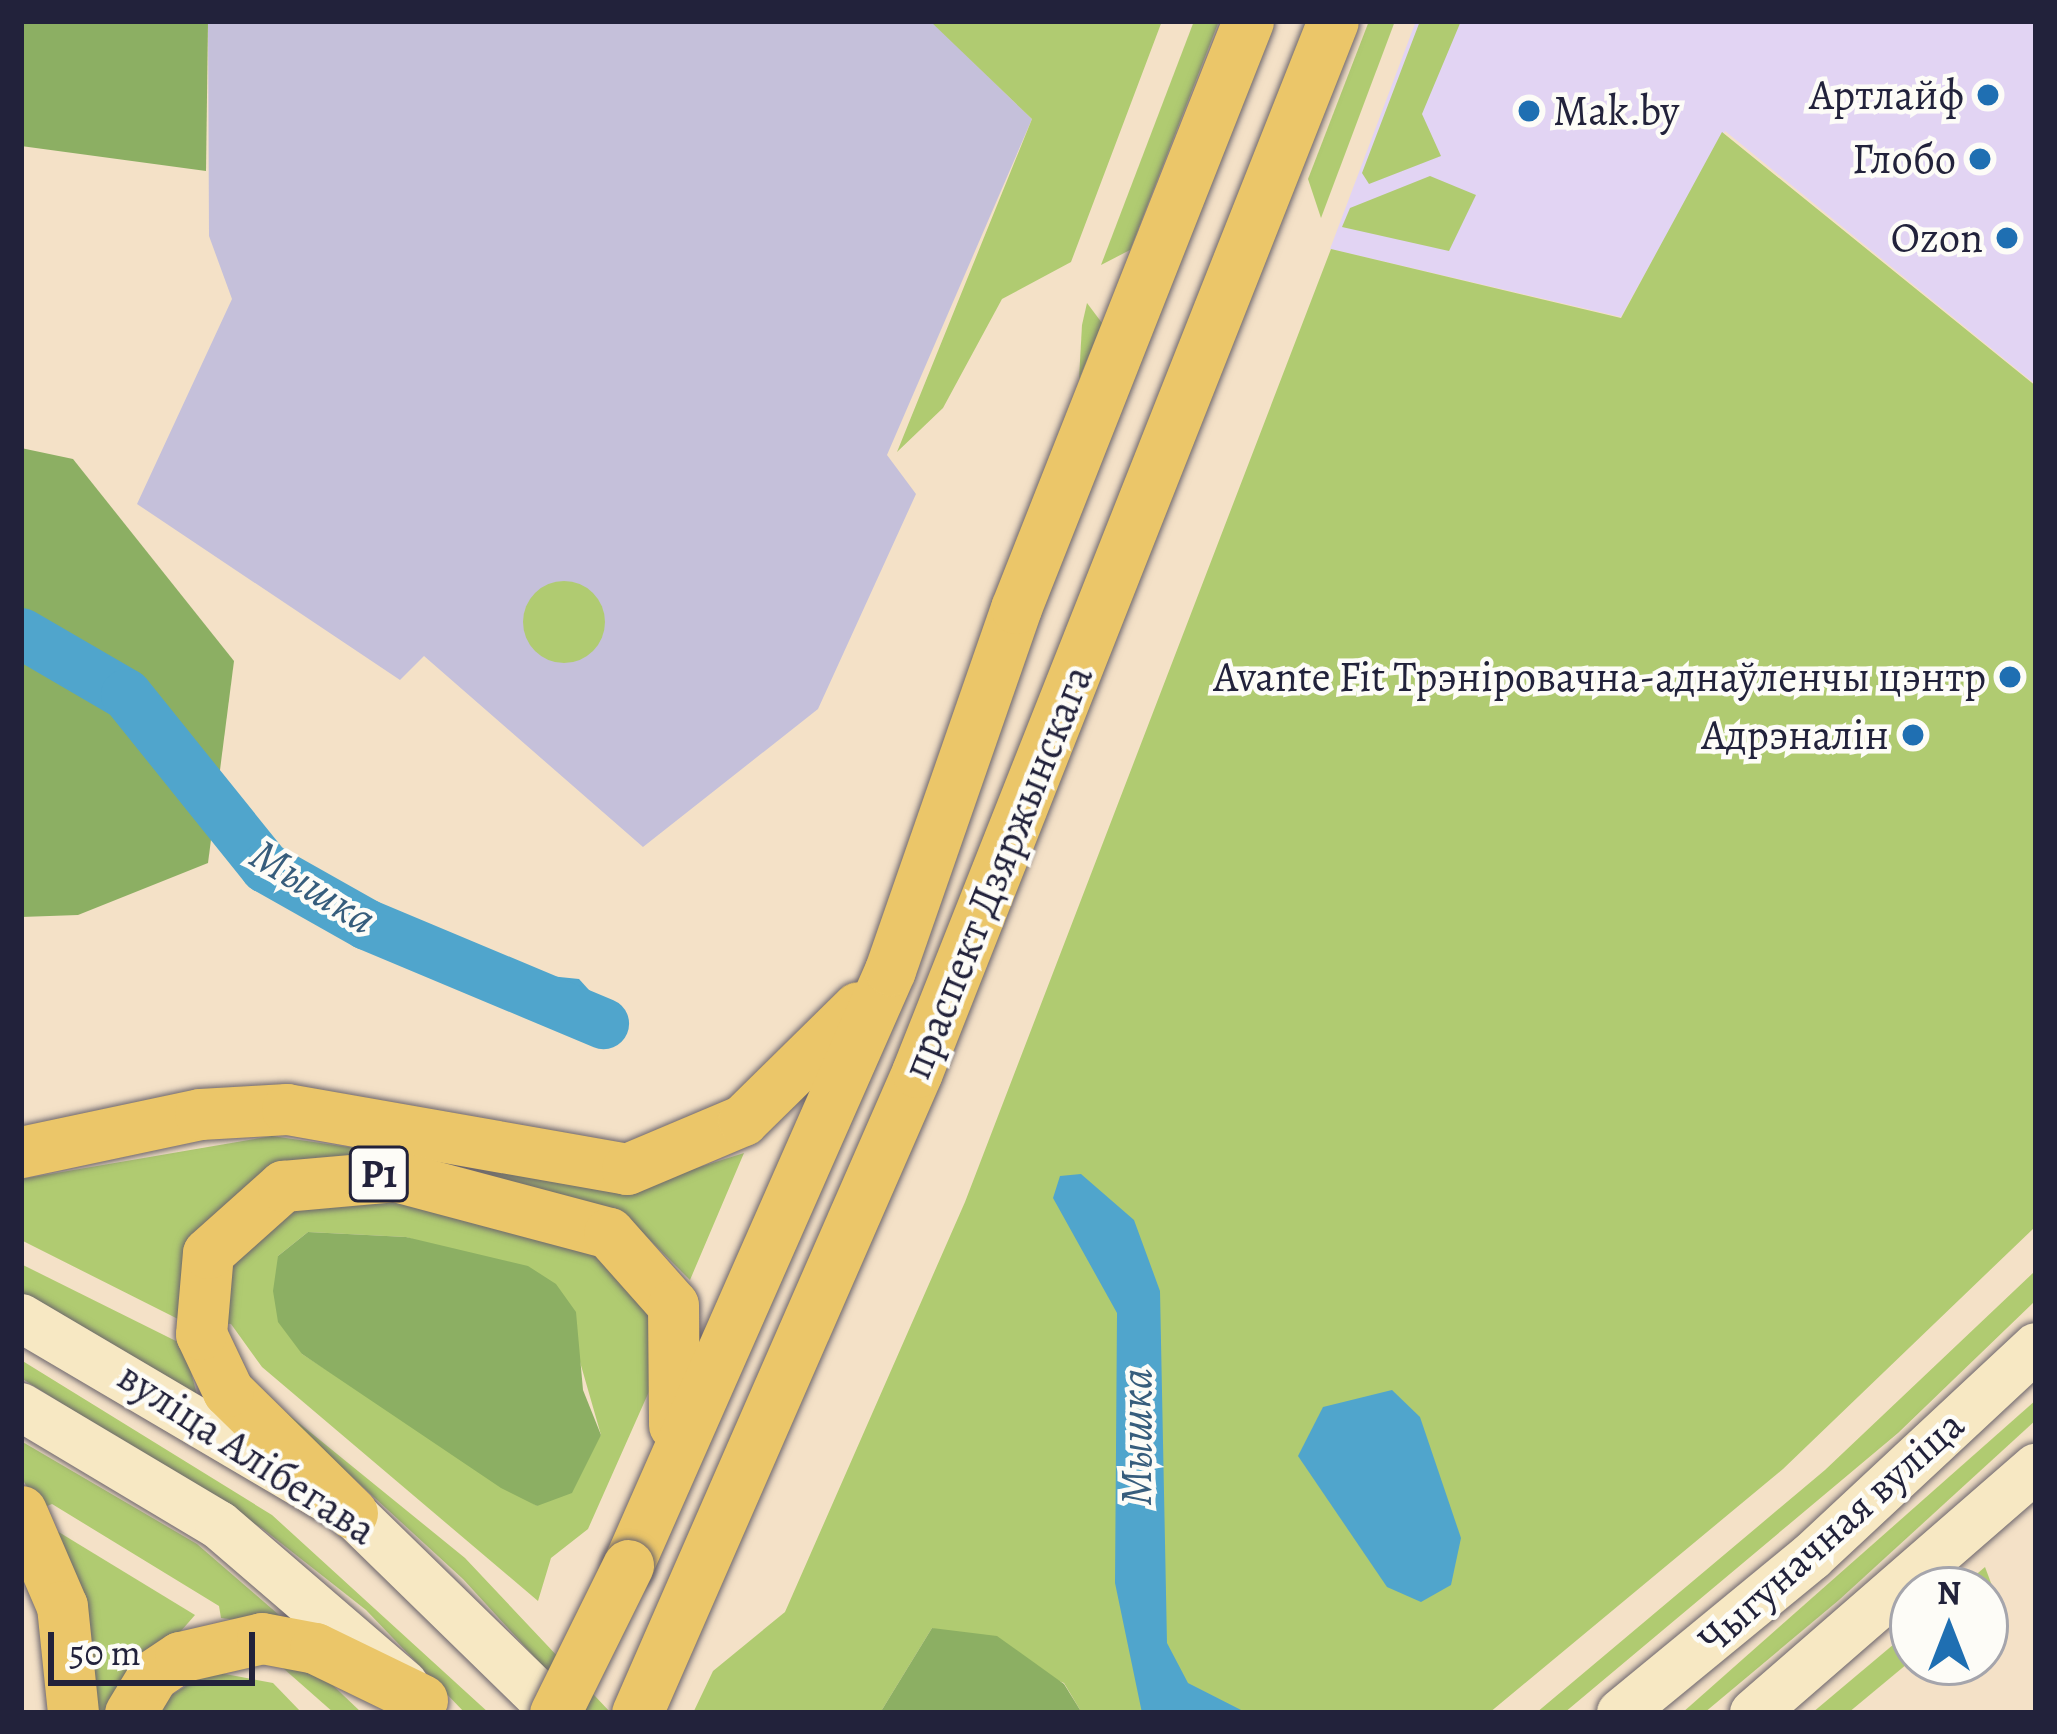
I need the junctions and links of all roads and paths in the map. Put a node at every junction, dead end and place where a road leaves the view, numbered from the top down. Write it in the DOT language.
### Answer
graph roads {
  1 [pos="1249,21"];
  2 [pos="1333,21"];
  3 [pos="890,970"];
  4 [pos="21,1152"];
  5 [pos="21,1318"];
  6 [pos="2036,1347"];
  7 [pos="21,1407"];
  8 [pos="2036,1468"];
  9 [pos="664,1486"];
  10 [pos="21,1511"];
  11 [pos="352,1513"];
  12 [pos="428,1707"];
  13 [pos="74,1713"];
  14 [pos="130,1713"];
  15 [pos="556,1713"];
  16 [pos="637,1713"];
  17 [pos="1621,1713"];
  18 [pos="1754,1713"];
  1 -- 3 [label="main road, праспект Дзяржынскага"];
  2 -- 16 [label="main road, праспект Дзяржынскага"];
  3 -- 4 [label="main road"];
  3 -- 9 [label="main road, праспект Дзяржынскага"];
  5 -- 11 [label="main road, вуліца Алібегава"];
  6 -- 17 [label="main road, Чыгуначная вуліца"];
  7 -- 12 [label="main road, вуліца Алібегава"];
  8 -- 18 [label="main road, Чыгуначная вуліца"];
  9 -- 11 [label="main road, Р1"];
  9 -- 15 [label="main road, праспект Дзяржынскага / Р1, bridge"];
  10 -- 13 [label="main road"];
  11 -- 15 [label="main road, вуліца Алібегава / Р1"];
  12 -- 14 [label="main road"];
}
